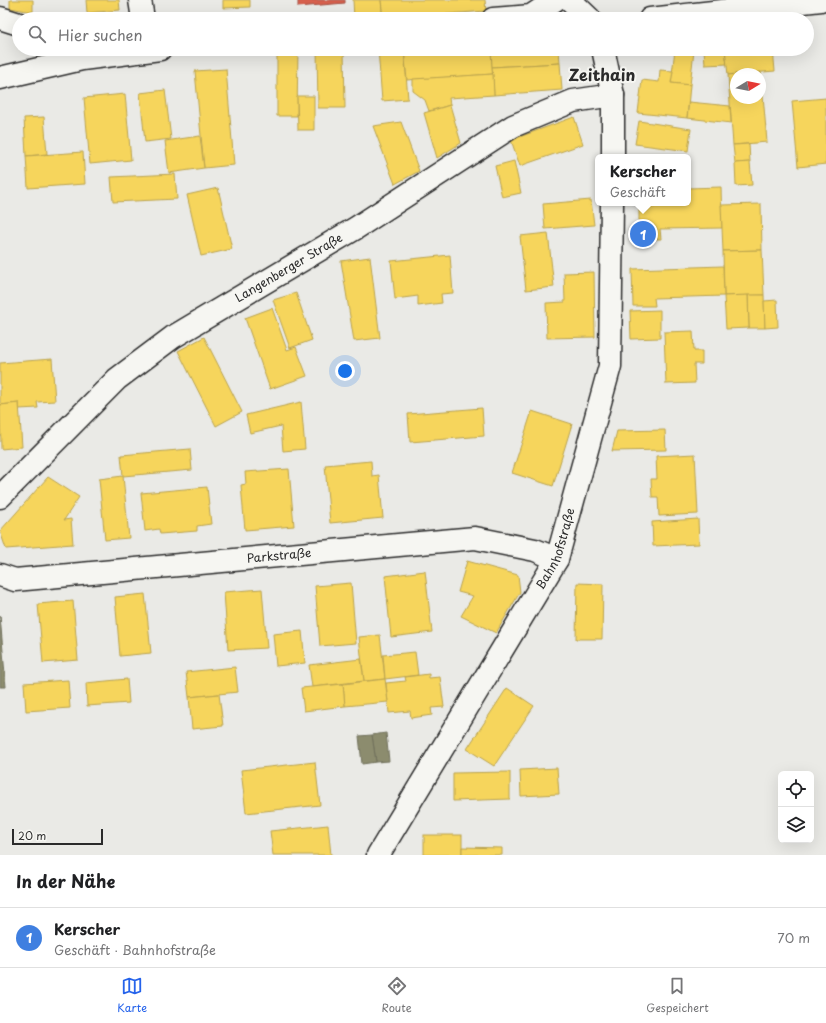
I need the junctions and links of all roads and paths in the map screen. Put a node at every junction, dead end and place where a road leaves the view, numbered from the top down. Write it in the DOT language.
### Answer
graph roads {
  1 [pos="140,0"];
  2 [pos="555,0"];
  3 [pos="570,0"];
  4 [pos="821,0"];
  5 [pos="142,12"];
  6 [pos="537,12"];
  7 [pos="583,12"];
  8 [pos="713,12"];
  9 [pos="0,18"];
  10 [pos="12,22"];
  11 [pos="73,56"];
  12 [pos="604,56"];
  13 [pos="0,78"];
  14 [pos="613,95"];
  15 [pos="613,154"];
  16 [pos="612,206"];
  17 [pos="0,497"];
  18 [pos="557,559"];
  19 [pos="0,575"];
  20 [pos="378,855"];
  1 -- 5 [label="street"];
  2 -- 6 [label="street"];
  3 -- 7 [label="street"];
  4 -- 8 [label="street"];
  9 -- 10 [label="street"];
  11 -- 13 [label="street"];
  12 -- 14 [label="street"];
  14 -- 15 [label="street"];
  14 -- 17 [label="street, Langenberger Straße"];
  16 -- 18 [label="street, Bahnhofstraße"];
  18 -- 19 [label="street, Parkstraße"];
  18 -- 20 [label="street, Bahnhofstraße"];
}
